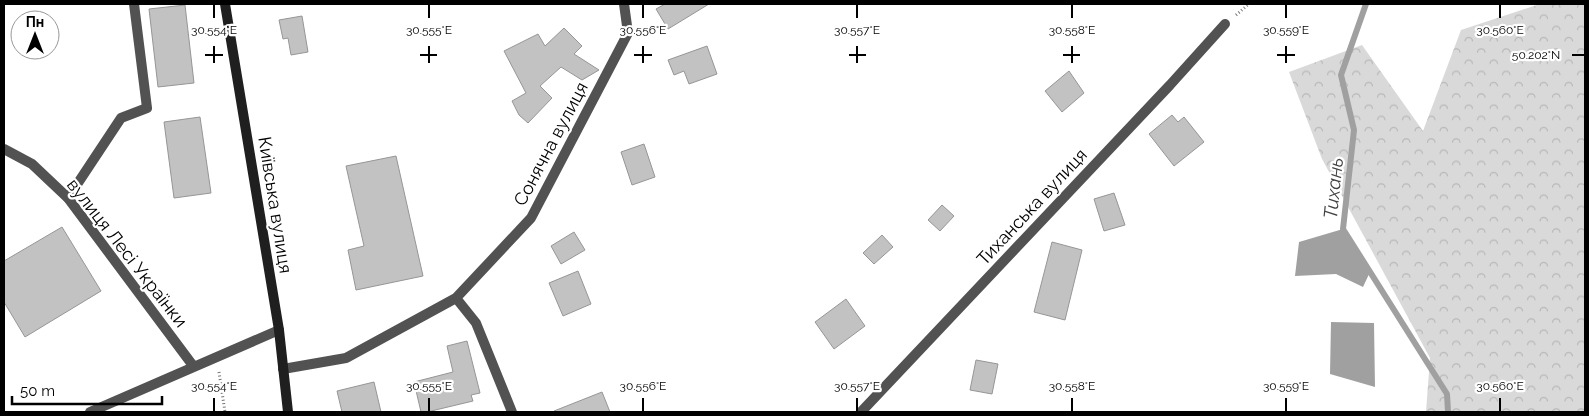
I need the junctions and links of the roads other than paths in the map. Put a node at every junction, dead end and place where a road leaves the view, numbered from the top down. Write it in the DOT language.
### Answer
graph roads {
  1 [pos="134,4"];
  2 [pos="225,4"];
  3 [pos="624,4"];
  4 [pos="1225,24"];
  5 [pos="4,149"];
  6 [pos="68,198"];
  7 [pos="456,298"];
  8 [pos="279,330"];
  9 [pos="194,367"];
  10 [pos="284,369"];
  11 [pos="90,412"];
  12 [pos="288,412"];
  13 [pos="512,412"];
  14 [pos="861,412"];
  1 -- 6 [label="street"];
  2 -- 8 [label="main road, Київська вулиця"];
  3 -- 7 [label="street, Сонячна вулиця"];
  4 -- 14 [label="street, Тиханська вулиця"];
  5 -- 6 [label="street, вулиця Лесі Українки"];
  6 -- 9 [label="street, вулиця Лесі Українки"];
  7 -- 10 [label="street, Сонячна вулиця"];
  7 -- 13 [label="street"];
  8 -- 9 [label="street"];
  8 -- 10 [label="main road, Київська вулиця"];
  9 -- 11 [label="street"];
  10 -- 12 [label="main road, Київська вулиця"];
}
